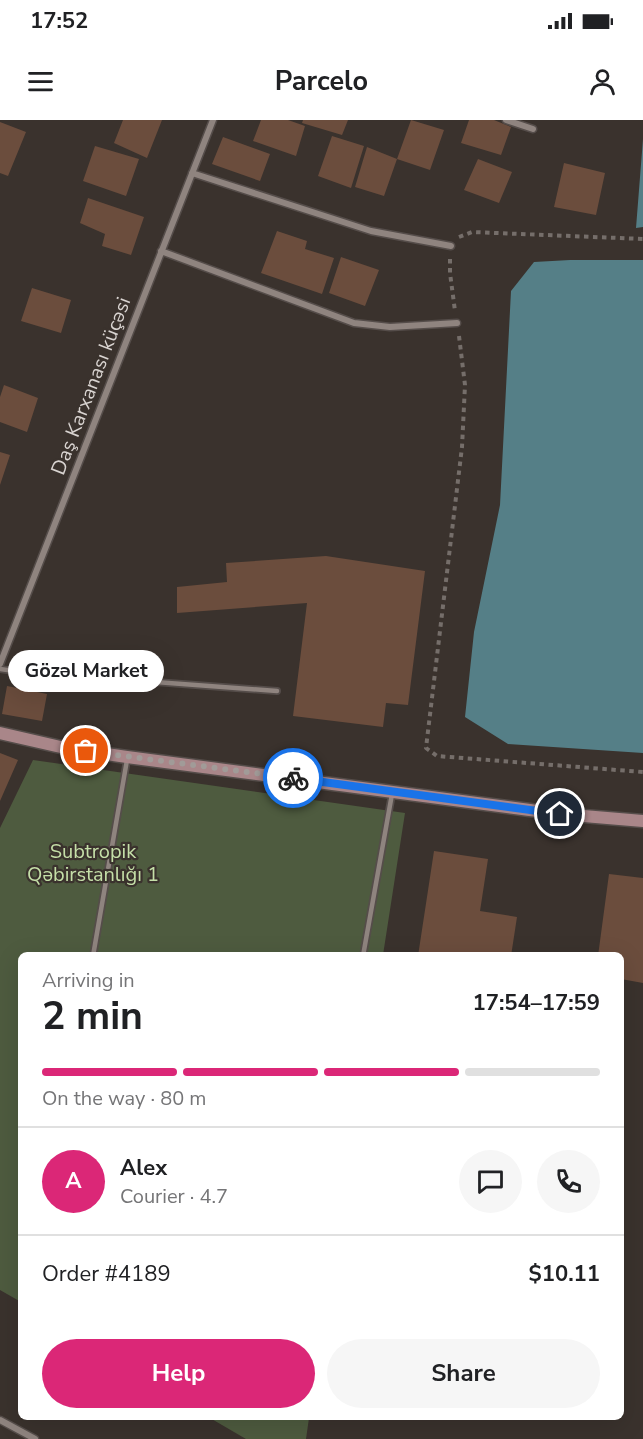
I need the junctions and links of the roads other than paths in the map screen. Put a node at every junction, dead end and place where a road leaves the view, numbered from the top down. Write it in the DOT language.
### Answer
graph roads {
  1 [pos="213,120"];
  2 [pos="506,120"];
  3 [pos="533,129"];
  4 [pos="192,173"];
  5 [pos="451,246"];
  6 [pos="161,251"];
  7 [pos="457,323"];
  8 [pos="0,664"];
  9 [pos="0,669"];
  10 [pos="277,690"];
  11 [pos="0,732"];
  12 [pos="127,757"];
  13 [pos="392,791"];
  14 [pos="643,821"];
  15 [pos="94,952"];
  16 [pos="364,952"];
  17 [pos="0,1420"];
  18 [pos="35,1439"];
  1 -- 4 [label="street, Daş Karxanası küçəsi"];
  2 -- 3 [label="street"];
  4 -- 5 [label="street"];
  4 -- 6 [label="street, Daş Karxanası küçəsi"];
  6 -- 7 [label="street"];
  6 -- 8 [label="street, Daş Karxanası küçəsi"];
  9 -- 10 [label="lane"];
  11 -- 12 [label="street"];
  12 -- 13 [label="street"];
  12 -- 15 [label="lane"];
  13 -- 14 [label="street"];
  13 -- 16 [label="lane"];
  17 -- 18 [label="street"];
}
